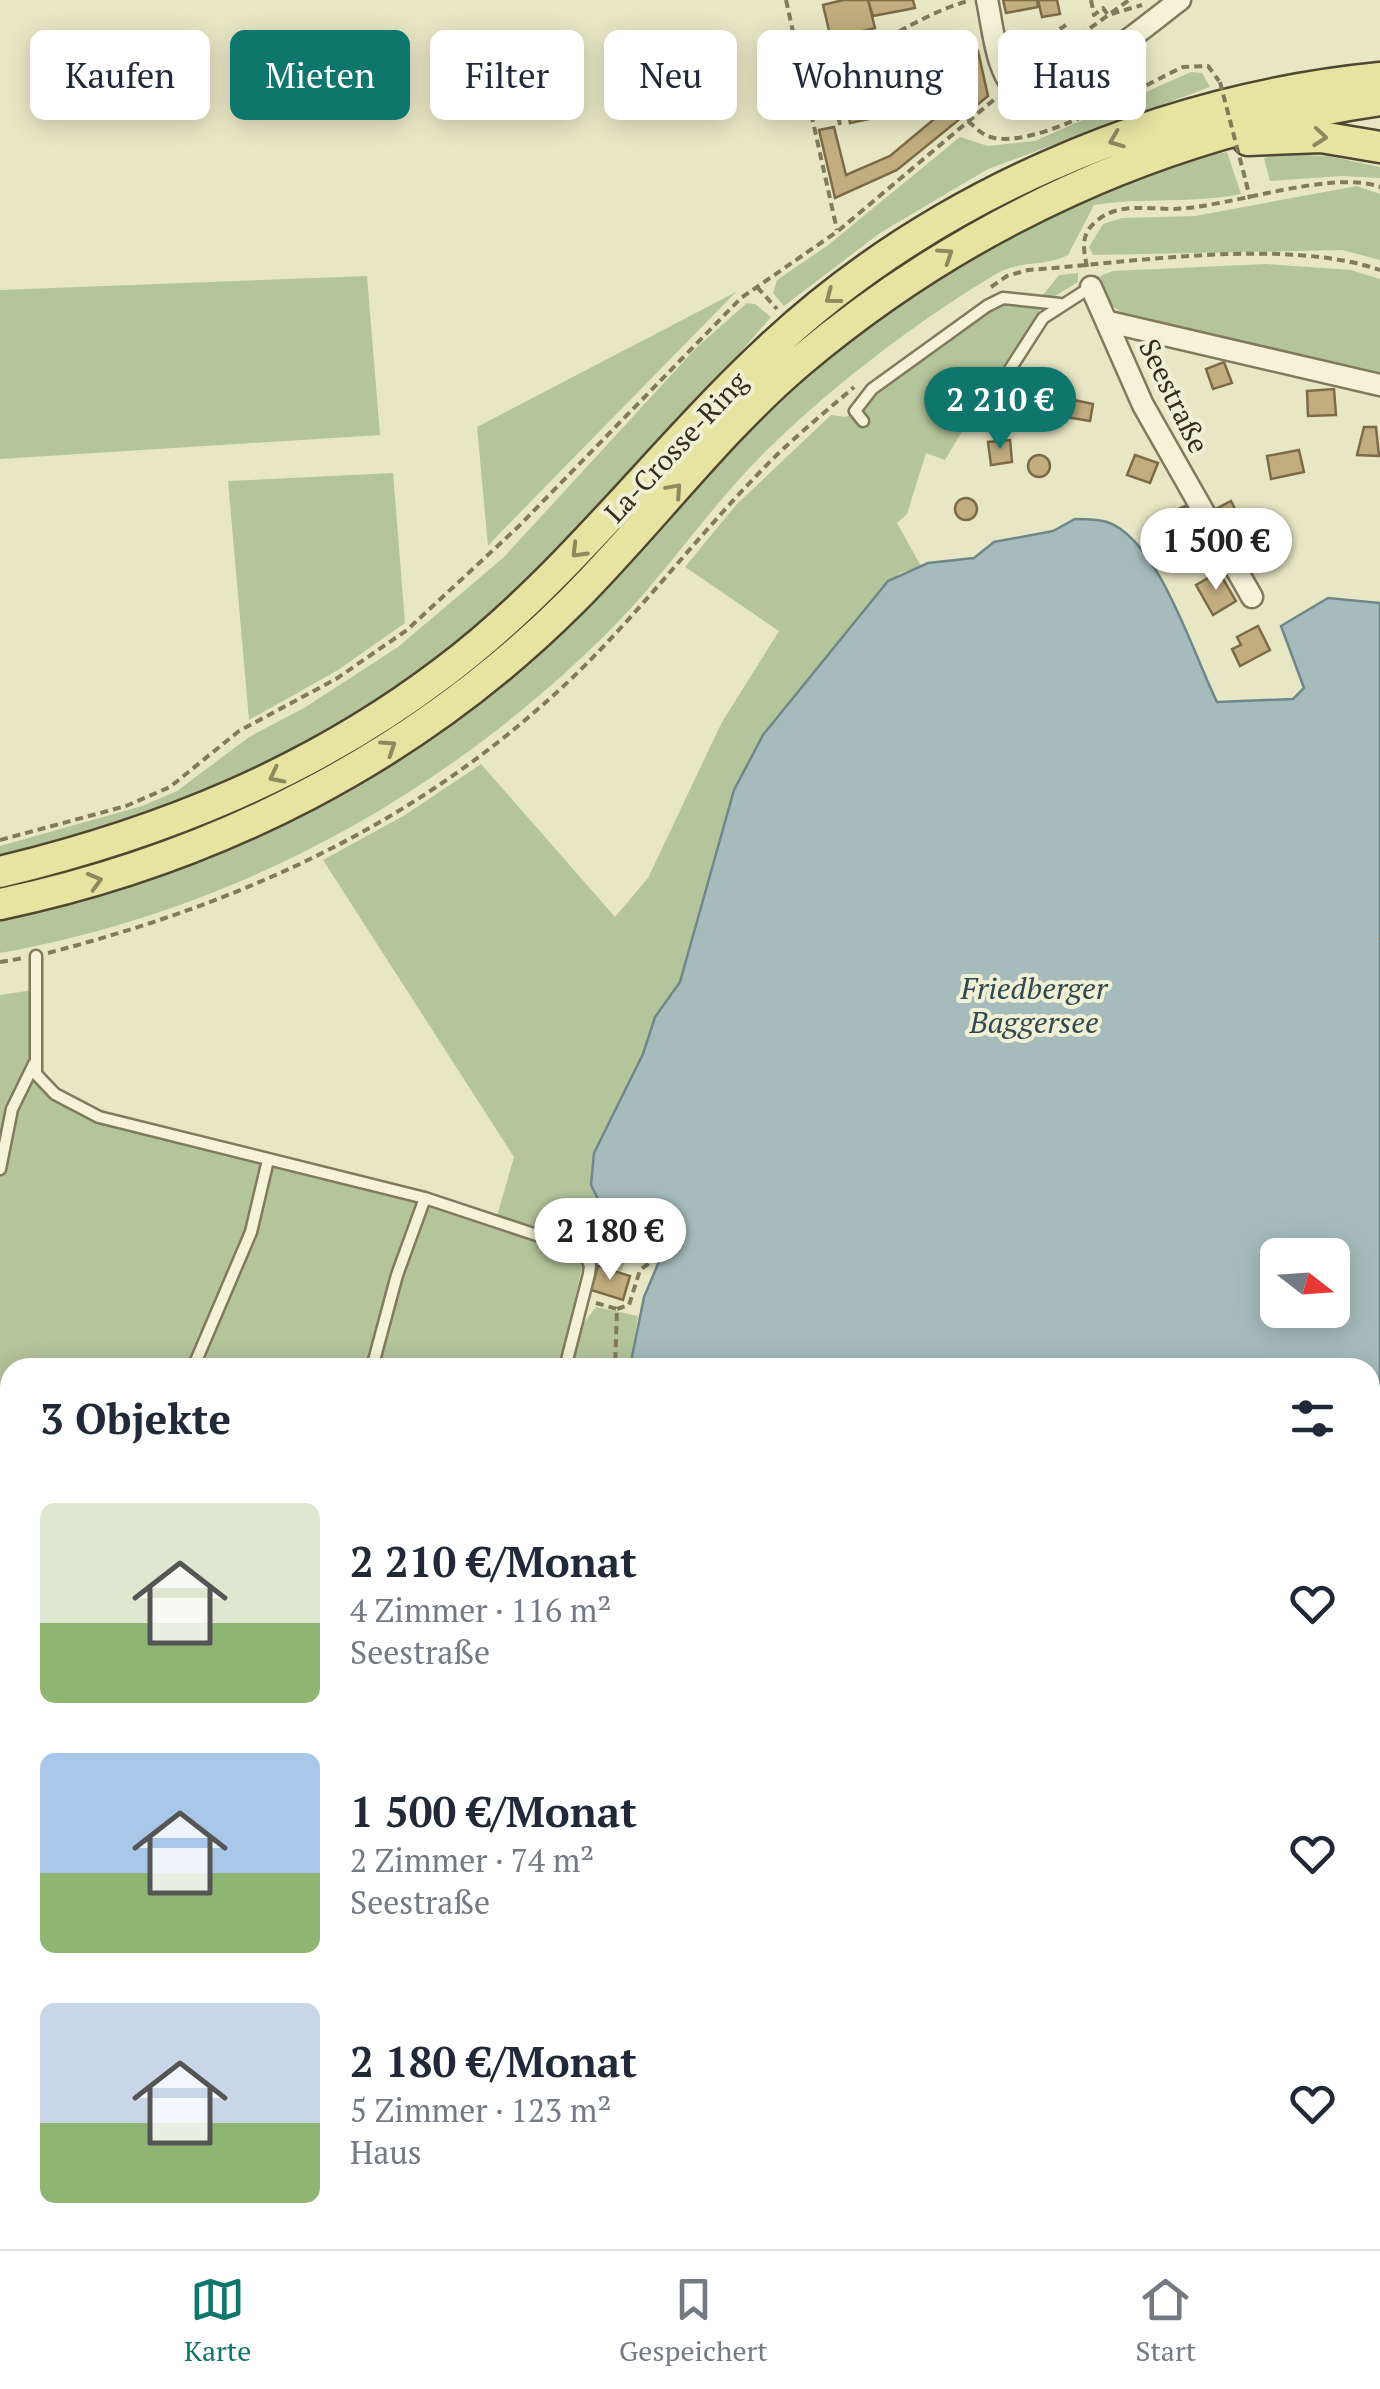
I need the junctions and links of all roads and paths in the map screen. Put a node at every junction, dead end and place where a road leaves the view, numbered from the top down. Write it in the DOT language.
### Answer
graph roads {
  1 [pos="786,0"];
  2 [pos="973,0"];
  3 [pos="987,0"];
  4 [pos="1092,0"];
  5 [pos="1128,0"];
  6 [pos="1180,0"];
  7 [pos="1148,3"];
  8 [pos="1108,15"];
  9 [pos="1066,24"];
  10 [pos="1059,30"];
  11 [pos="1083,30"];
  12 [pos="1138,30"];
  13 [pos="998,39"];
  14 [pos="1380,78"];
  15 [pos="998,86"];
  16 [pos="1380,100"];
  17 [pos="968,121"];
  18 [pos="840,125"];
  19 [pos="1190,145"];
  20 [pos="1380,147"];
  21 [pos="1380,187"];
  22 [pos="1250,198"];
  23 [pos="838,231"];
  24 [pos="1380,270"];
  25 [pos="1089,276"];
  26 [pos="756,287"];
  27 [pos="981,293"];
  28 [pos="1060,304"];
  29 [pos="778,311"];
  30 [pos="1109,322"];
  31 [pos="859,383"];
  32 [pos="1380,385"];
  33 [pos="978,419"];
  34 [pos="863,421"];
  35 [pos="1252,597"];
  36 [pos="0,840"];
  37 [pos="0,872"];
  38 [pos="0,904"];
  39 [pos="36,956"];
  40 [pos="0,962"];
  41 [pos="34,1064"];
  42 [pos="268,1160"];
  43 [pos="0,1168"];
  44 [pos="425,1198"];
  45 [pos="652,1261"];
  46 [pos="600,1304"];
  47 [pos="617,1309"];
  48 [pos="197,1358"];
  49 [pos="375,1358"];
  50 [pos="567,1358"];
  51 [pos="615,1358"];
  1 -- 23 [label="path"];
  2 -- 18 [label="path"];
  3 -- 13 [label="street"];
  4 -- 8 [label="path"];
  5 -- 8 [label="path"];
  6 -- 12 [label="street"];
  7 -- 8 [label="path"];
  8 -- 11 [label="path"];
  9 -- 10 [label="path"];
  14 -- 37 [label="main road, La-Crosse-Ring, one-way"];
  15 -- 17 [label="path, La-Crosse-Ring"];
  16 -- 19 [label="main road"];
  17 -- 22 [label="path, bridge"];
  17 -- 23 [label="path, La-Crosse-Ring"];
  19 -- 20 [label="main road, one-way"];
  38 -- 19 [label="main road, La-Crosse-Ring, one-way"];
  21 -- 22 [label="path"];
  22 -- 25 [label="path"];
  23 -- 26 [label="path, La-Crosse-Ring"];
  24 -- 25 [label="path"];
  25 -- 27 [label="path"];
  25 -- 28 [label="lane"];
  25 -- 30 [label="street, Seestraße"];
  26 -- 29 [label="path"];
  26 -- 36 [label="path, La-Crosse-Ring"];
  28 -- 33 [label="lane"];
  28 -- 34 [label="lane"];
  30 -- 32 [label="street, Seestraße"];
  30 -- 35 [label="street, Seestraße"];
  31 -- 39 [label="path"];
  39 -- 40 [label="path"];
  39 -- 41 [label="lane"];
  41 -- 42 [label="lane"];
  41 -- 43 [label="lane"];
  42 -- 44 [label="lane"];
  42 -- 48 [label="lane"];
  44 -- 49 [label="lane"];
  44 -- 50 [label="lane"];
  45 -- 47 [label="path"];
  46 -- 47 [label="path"];
  47 -- 51 [label="path"];
}
